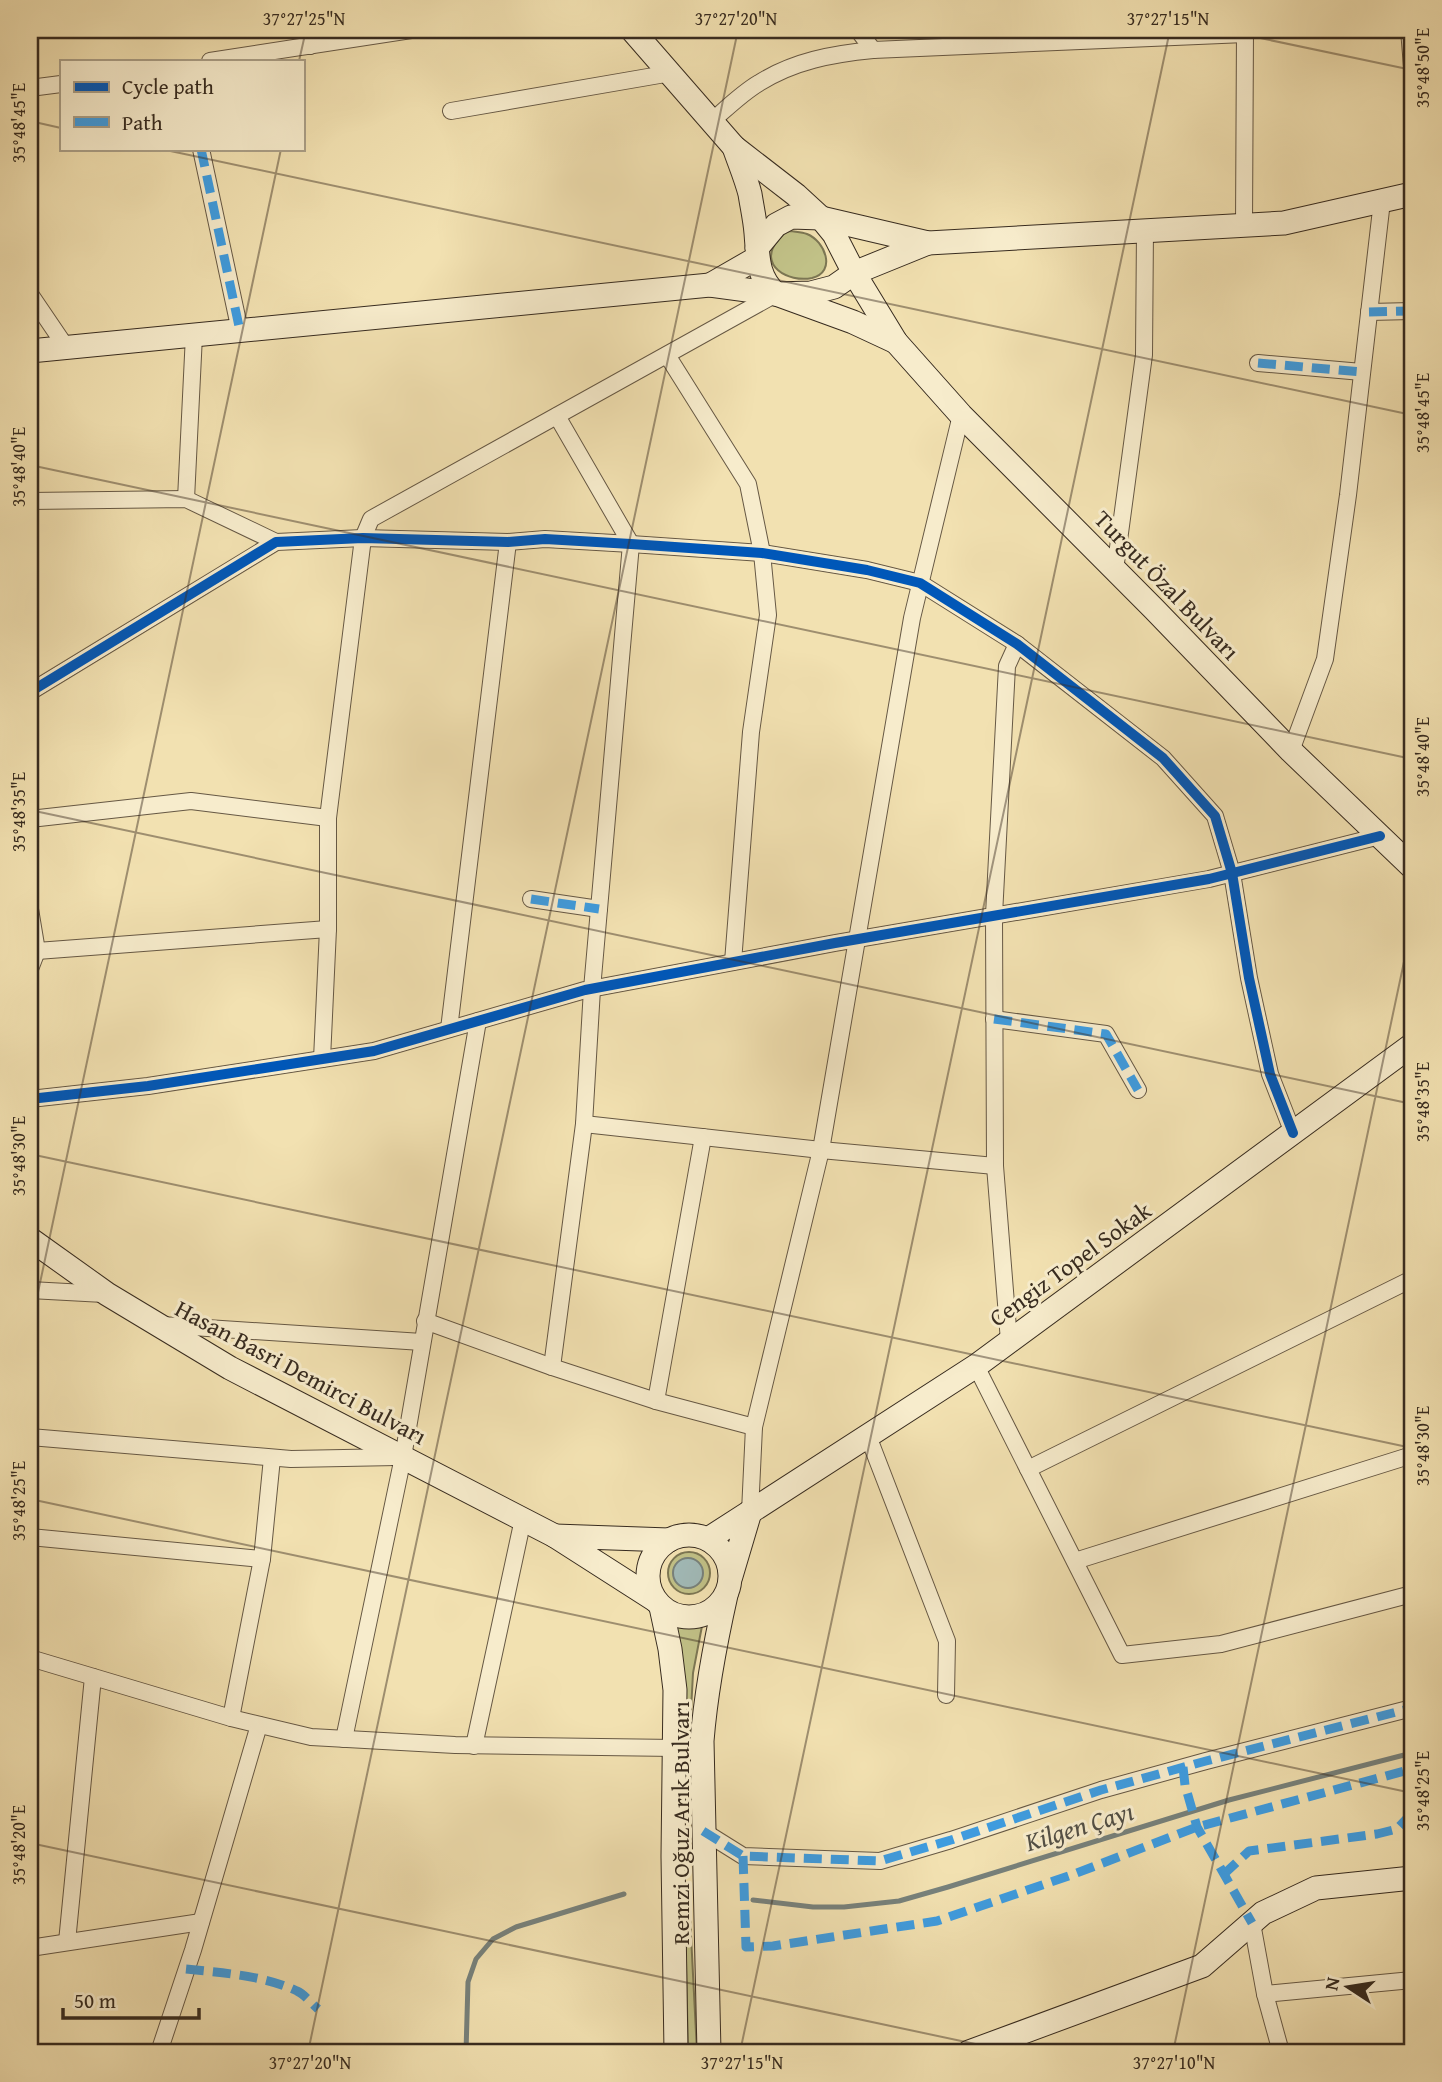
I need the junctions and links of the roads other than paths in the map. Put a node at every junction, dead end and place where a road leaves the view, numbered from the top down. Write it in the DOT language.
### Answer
graph roads {
  1 [pos="304,30"];
  2 [pos="411,30"];
  3 [pos="632,30"];
  4 [pos="858,30"];
  5 [pos="1409,30"];
  6 [pos="1245,32"];
  7 [pos="310,46"];
  8 [pos="873,50"];
  9 [pos="217,60"];
  10 [pos="1412,66"];
  11 [pos="671,73"];
  12 [pos="60,83"];
  13 [pos="30,88"];
  14 [pos="451,111"];
  15 [pos="712,121"];
  16 [pos="734,146"];
  17 [pos="201,150"];
  18 [pos="1412,194"];
  19 [pos="1382,201"];
  20 [pos="821,218"];
  21 [pos="1244,225"];
  22 [pos="1145,230"];
  23 [pos="928,243"];
  24 [pos="757,253"];
  25 [pos="854,273"];
  26 [pos="710,285"];
  27 [pos="30,294"];
  28 [pos="776,294"];
  29 [pos="1412,311"];
  30 [pos="1369,312"];
  31 [pos="240,331"];
  32 [pos="194,335"];
  33 [pos="896,342"];
  34 [pos="66,347"];
  35 [pos="30,351"];
  36 [pos="667,355"];
  37 [pos="1258,363"];
  38 [pos="1362,372"];
  39 [pos="961,415"];
  40 [pos="557,416"];
  41 [pos="186,499"];
  42 [pos="30,500"];
  43 [pos="363,538"];
  44 [pos="276,542"];
  45 [pos="508,542"];
  46 [pos="631,544"];
  47 [pos="762,553"];
  48 [pos="1115,570"];
  49 [pos="920,583"];
  50 [pos="1017,644"];
  51 [pos="30,692"];
  52 [pos="1291,751"];
  53 [pos="328,818"];
  54 [pos="30,819"];
  55 [pos="1380,836"];
  56 [pos="1410,863"];
  57 [pos="1232,873"];
  58 [pos="531,899"];
  59 [pos="30,909"];
  60 [pos="599,909"];
  61 [pos="994,915"];
  62 [pos="328,929"];
  63 [pos="856,939"];
  64 [pos="37,951"];
  65 [pos="733,962"];
  66 [pos="30,969"];
  67 [pos="592,989"];
  68 [pos="995,1019"];
  69 [pos="478,1021"];
  70 [pos="449,1029"];
  71 [pos="1412,1045"];
  72 [pos="322,1059"];
  73 [pos="1138,1090"];
  74 [pos="30,1099"];
  75 [pos="584,1124"];
  76 [pos="1293,1133"];
  77 [pos="703,1137"];
  78 [pos="821,1150"];
  79 [pos="995,1167"];
  80 [pos="30,1239"];
  81 [pos="1412,1279"];
  82 [pos="30,1290"];
  83 [pos="107,1294"];
  84 [pos="425,1321"];
  85 [pos="159,1325"];
  86 [pos="1009,1341"];
  87 [pos="422,1342"];
  88 [pos="976,1366"];
  89 [pos="552,1367"];
  90 [pos="656,1401"];
  91 [pos="754,1427"];
  92 [pos="867,1436"];
  93 [pos="30,1437"];
  94 [pos="1412,1455"];
  95 [pos="403,1457"];
  96 [pos="272,1458"];
  97 [pos="1028,1469"];
  98 [pos="750,1513"];
  99 [pos="523,1519"];
  100 [pos="555,1536"];
  101 [pos="30,1537"];
  102 [pos="708,1539"];
  103 [pos="669,1540"];
  104 [pos="262,1559"];
  105 [pos="1075,1561"];
  106 [pos="727,1589"];
  107 [pos="1412,1594"];
  108 [pos="658,1603"];
  109 [pos="30,1658"];
  110 [pos="93,1677"];
  111 [pos="946,1695"];
  112 [pos="1412,1708"];
  113 [pos="231,1718"];
  114 [pos="260,1725"];
  115 [pos="344,1739"];
  116 [pos="474,1746"];
  117 [pos="674,1748"];
  118 [pos="703,1831"];
  119 [pos="1412,1878"];
  120 [pos="201,1922"];
  121 [pos="1252,1923"];
  122 [pos="66,1942"];
  123 [pos="30,1948"];
  124 [pos="1412,1980"];
  125 [pos="1265,1994"];
  126 [pos="159,2052"];
  127 [pos="676,2052"];
  128 [pos="709,2052"];
  129 [pos="968,2052"];
  130 [pos="1281,2052"];
  1 -- 7 [label="street"];
  2 -- 7 [label="street"];
  3 -- 11 [label="main road, Turgut Özal Bulvarı"];
  4 -- 8 [label="street"];
  5 -- 10 [label="street"];
  6 -- 8 [label="street"];
  6 -- 21 [label="street"];
  7 -- 9 [label="street"];
  8 -- 15 [label="street"];
  11 -- 14 [label="street"];
  11 -- 15 [label="main road, Turgut Özal Bulvarı"];
  12 -- 13 [label="street"];
  15 -- 16 [label="main road, Turgut Özal Bulvarı"];
  16 -- 20 [label="main road, Turgut Özal Bulvarı"];
  16 -- 24 [label="main road, Turgut Özal Bulvarı"];
  17 -- 31 [label="street"];
  18 -- 19 [label="main road"];
  19 -- 21 [label="main road"];
  19 -- 30 [label="street"];
  20 -- 23 [label="main road"];
  20 -- 24 [label="main road"];
  20 -- 25 [label="main road, Turgut Özal Bulvarı"];
  21 -- 22 [label="main road"];
  22 -- 23 [label="main road"];
  22 -- 48 [label="street"];
  23 -- 25 [label="main road"];
  24 -- 26 [label="main road"];
  24 -- 28 [label="main road, Turgut Özal Bulvarı"];
  25 -- 28 [label="main road"];
  25 -- 33 [label="main road, Turgut Özal Bulvarı"];
  26 -- 28 [label="main road"];
  26 -- 31 [label="main road"];
  27 -- 34 [label="street"];
  28 -- 33 [label="main road, Turgut Özal Bulvarı"];
  28 -- 36 [label="street"];
  29 -- 30 [label="street"];
  30 -- 38 [label="street"];
  31 -- 32 [label="main road"];
  32 -- 34 [label="main road"];
  32 -- 41 [label="street"];
  33 -- 39 [label="main road, Turgut Özal Bulvarı"];
  34 -- 35 [label="main road"];
  36 -- 40 [label="street"];
  36 -- 47 [label="street"];
  37 -- 38 [label="street"];
  38 -- 52 [label="street"];
  39 -- 48 [label="main road, Turgut Özal Bulvarı"];
  39 -- 49 [label="street"];
  40 -- 43 [label="street"];
  40 -- 46 [label="street"];
  41 -- 42 [label="street"];
  41 -- 44 [label="street"];
  43 -- 44 [label="street"];
  43 -- 45 [label="street"];
  43 -- 53 [label="street"];
  44 -- 51 [label="street"];
  45 -- 46 [label="street"];
  45 -- 70 [label="street"];
  46 -- 47 [label="street"];
  46 -- 60 [label="street"];
  47 -- 49 [label="street"];
  47 -- 65 [label="street"];
  48 -- 52 [label="main road, Turgut Özal Bulvarı"];
  49 -- 50 [label="street"];
  49 -- 63 [label="street"];
  50 -- 57 [label="street"];
  50 -- 61 [label="street"];
  52 -- 55 [label="main road, Turgut Özal Bulvarı"];
  53 -- 54 [label="street"];
  53 -- 62 [label="street"];
  55 -- 56 [label="main road, Turgut Özal Bulvarı"];
  55 -- 57 [label="street"];
  57 -- 61 [label="street"];
  57 -- 76 [label="street"];
  58 -- 60 [label="street"];
  59 -- 64 [label="street"];
  60 -- 67 [label="street"];
  61 -- 63 [label="street"];
  61 -- 68 [label="street"];
  62 -- 64 [label="street"];
  62 -- 72 [label="street"];
  63 -- 65 [label="street"];
  63 -- 78 [label="street"];
  64 -- 66 [label="street"];
  65 -- 67 [label="street"];
  67 -- 69 [label="street"];
  67 -- 75 [label="street"];
  68 -- 73 [label="street"];
  68 -- 79 [label="street"];
  69 -- 70 [label="street"];
  69 -- 84 [label="street"];
  70 -- 72 [label="street"];
  71 -- 76 [label="main road, Cengiz Topel Sokak"];
  72 -- 74 [label="street"];
  75 -- 77 [label="street"];
  75 -- 89 [label="street"];
  76 -- 86 [label="main road, Cengiz Topel Sokak"];
  77 -- 78 [label="street"];
  77 -- 90 [label="street"];
  78 -- 79 [label="street"];
  78 -- 91 [label="street"];
  79 -- 86 [label="street"];
  80 -- 83 [label="main road, Hasan Basri Demirci Bulvarı"];
  81 -- 97 [label="street"];
  82 -- 83 [label="street"];
  83 -- 85 [label="main road, Hasan Basri Demirci Bulvarı"];
  84 -- 87 [label="street"];
  84 -- 89 [label="street"];
  85 -- 87 [label="street"];
  85 -- 95 [label="main road, Hasan Basri Demirci Bulvarı"];
  86 -- 88 [label="main road, Cengiz Topel Sokak"];
  87 -- 95 [label="street"];
  88 -- 92 [label="main road, Cengiz Topel Sokak"];
  88 -- 97 [label="street"];
  89 -- 90 [label="street"];
  90 -- 91 [label="street"];
  91 -- 98 [label="street"];
  92 -- 98 [label="main road, Cengiz Topel Sokak"];
  92 -- 111 [label="street"];
  93 -- 96 [label="street"];
  94 -- 105 [label="street"];
  95 -- 96 [label="street"];
  95 -- 99 [label="main road, Hasan Basri Demirci Bulvarı"];
  95 -- 115 [label="street"];
  96 -- 104 [label="street"];
  97 -- 105 [label="street"];
  98 -- 102 [label="main road, Cengiz Topel Sokak"];
  98 -- 106 [label="main road"];
  99 -- 100 [label="main road, Hasan Basri Demirci Bulvarı"];
  99 -- 116 [label="street"];
  100 -- 103 [label="main road, Hasan Basri Demirci Bulvarı"];
  100 -- 108 [label="main road, Hasan Basri Demirci Bulvarı"];
  101 -- 104 [label="street"];
  102 -- 103 [label="main road"];
  102 -- 106 [label="main road, Remzi Oğuz Arık Bulvarı"];
  103 -- 108 [label="main road, Remzi Oğuz Arık Bulvarı"];
  104 -- 113 [label="street"];
  105 -- 107 [label="street"];
  106 -- 108 [label="main road"];
  106 -- 118 [label="main road, Remzi Oğuz Arık Bulvarı"];
  108 -- 117 [label="main road, Remzi Oğuz Arık Bulvarı"];
  109 -- 110 [label="street"];
  110 -- 113 [label="street"];
  110 -- 122 [label="street"];
  112 -- 118 [label="street"];
  113 -- 114 [label="street"];
  114 -- 115 [label="street"];
  114 -- 120 [label="street"];
  115 -- 116 [label="street"];
  116 -- 117 [label="street"];
  117 -- 127 [label="main road, Remzi Oğuz Arık Bulvarı"];
  118 -- 128 [label="main road, Remzi Oğuz Arık Bulvarı"];
  119 -- 121 [label="main road"];
  120 -- 122 [label="street"];
  120 -- 126 [label="street"];
  121 -- 125 [label="street"];
  121 -- 129 [label="main road"];
  122 -- 123 [label="street"];
  124 -- 125 [label="street"];
  125 -- 130 [label="street"];
}
